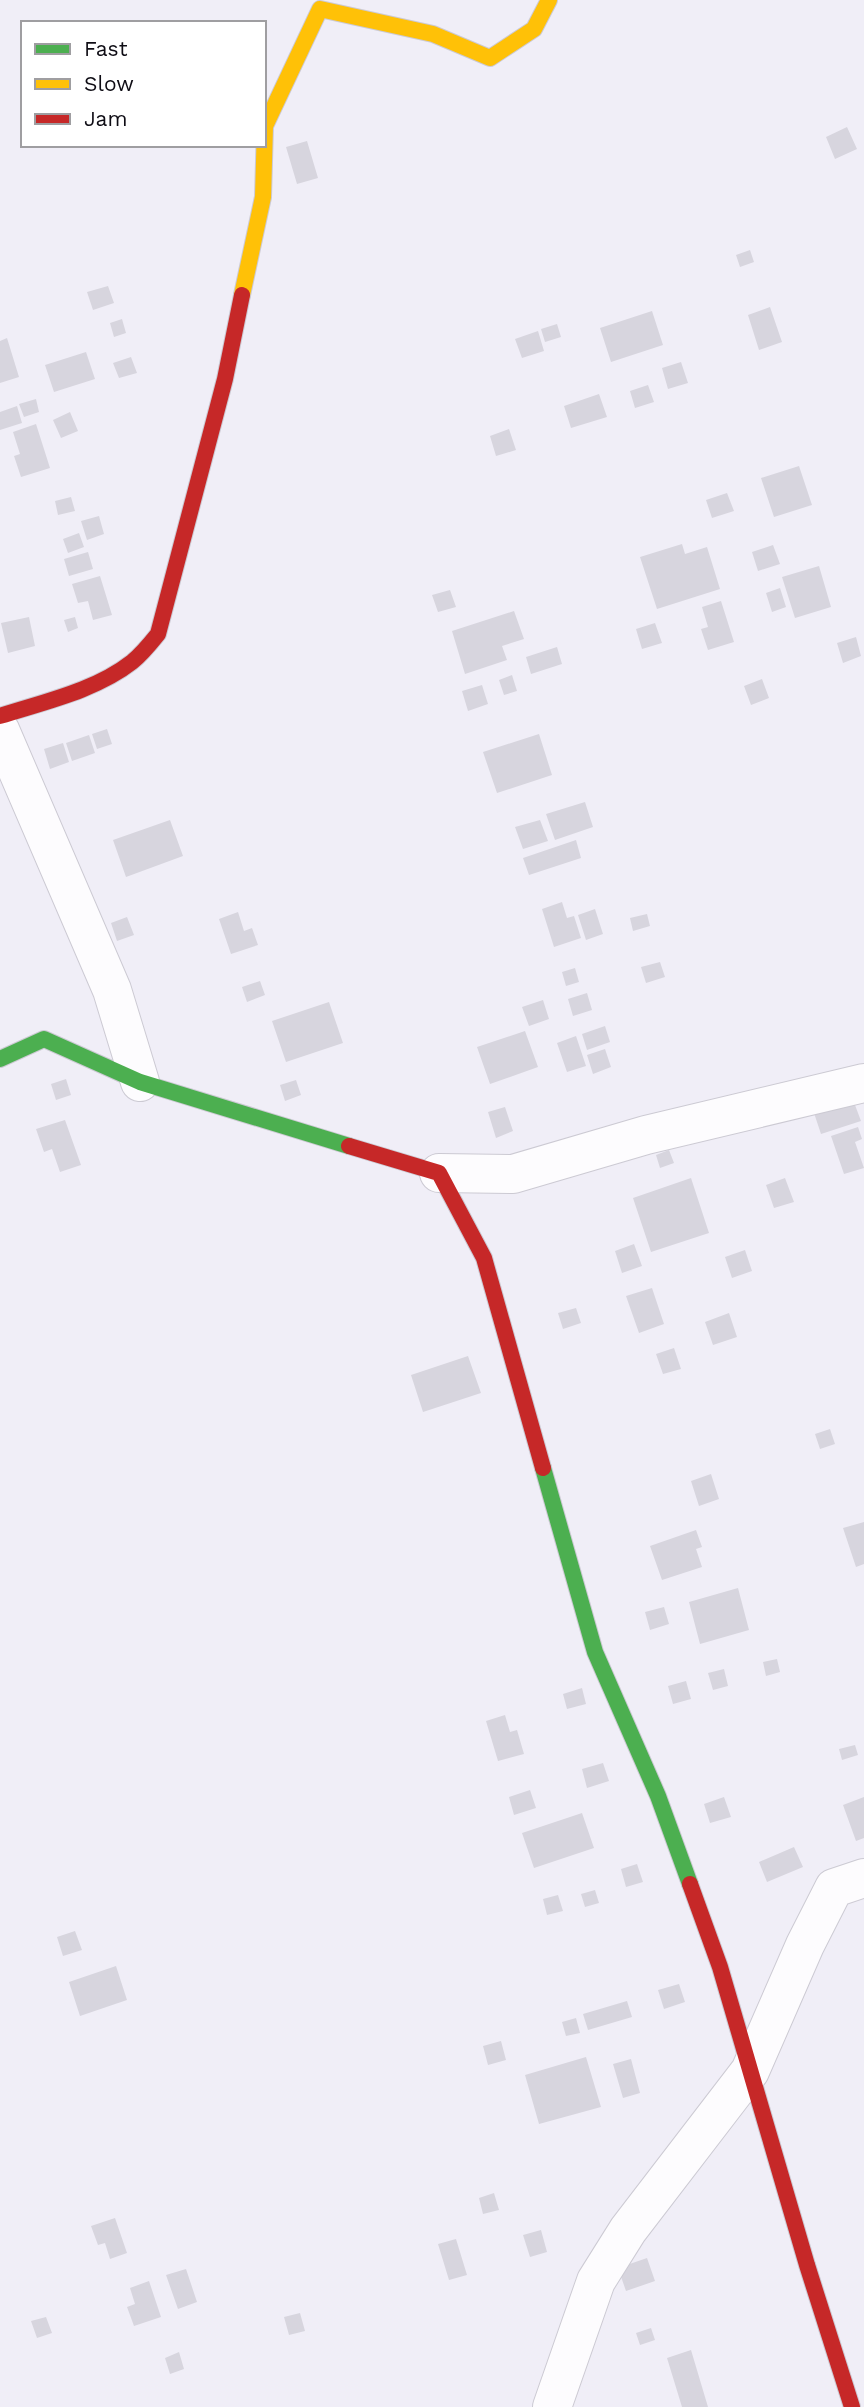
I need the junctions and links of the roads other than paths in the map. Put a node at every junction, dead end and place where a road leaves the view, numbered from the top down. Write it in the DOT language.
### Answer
graph roads {
  1 [pos="550,0"];
  2 [pos="266,124"];
  3 [pos="264,147"];
  4 [pos="0,716"];
  5 [pos="0,730"];
  6 [pos="0,1059"];
  7 [pos="140,1082"];
  8 [pos="864,1083"];
  9 [pos="439,1172"];
  10 [pos="864,1878"];
  11 [pos="750,2071"];
  12 [pos="552,2407"];
  13 [pos="852,2407"];
  1 -- 2 [label="street"];
  3 -- 4 [label="street"];
  5 -- 7 [label="street"];
  6 -- 7 [label="street"];
  7 -- 9 [label="street"];
  8 -- 9 [label="street"];
  9 -- 11 [label="street"];
  10 -- 11 [label="street"];
  11 -- 12 [label="street"];
  11 -- 13 [label="street"];
}
